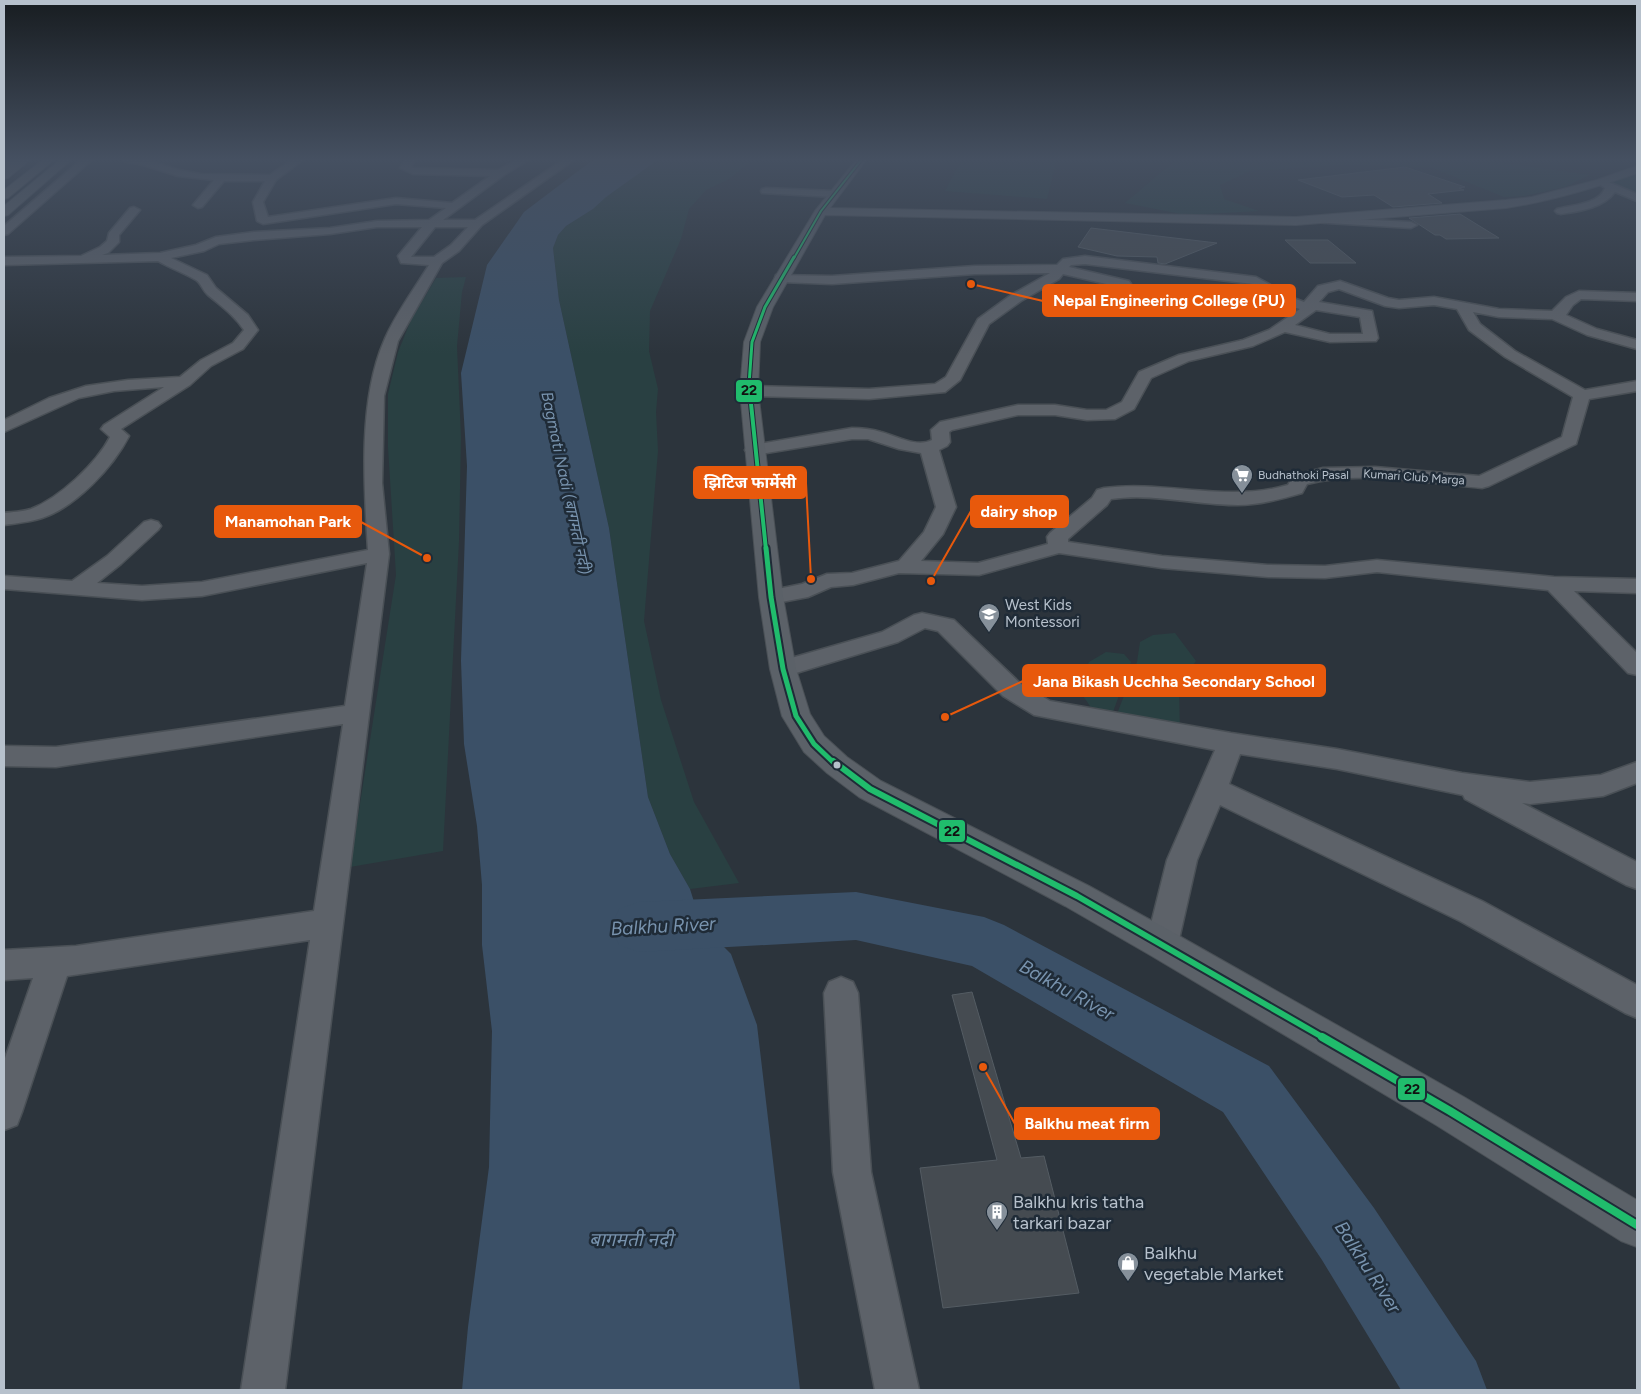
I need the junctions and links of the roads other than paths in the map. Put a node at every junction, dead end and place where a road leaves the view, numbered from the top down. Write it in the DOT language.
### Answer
graph roads {
  1 [pos="122,224"];
  2 [pos="377,224"];
  3 [pos="431,224"];
  4 [pos="477,224"];
  5 [pos="814,224"];
  6 [pos="1393,224"];
  7 [pos="1411,225"];
  8 [pos="160,257"];
  9 [pos="84,259"];
  10 [pos="4,260"];
  11 [pos="437,261"];
  12 [pos="1060,269"];
  13 [pos="781,278"];
  14 [pos="1124,284"];
  15 [pos="1637,297"];
  16 [pos="1309,306"];
  17 [pos="1462,306"];
  18 [pos="1554,315"];
  19 [pos="1283,327"];
  20 [pos="1637,346"];
  21 [pos="184,382"];
  22 [pos="1637,386"];
  23 [pos="749,390"];
  24 [pos="1582,394"];
  25 [pos="4,427"];
  26 [pos="929,448"];
  27 [pos="754,450"];
  28 [pos="4,519"];
  29 [pos="151,526"];
  30 [pos="1059,547"];
  31 [pos="379,554"];
  32 [pos="905,567"];
  33 [pos="4,582"];
  34 [pos="1554,584"];
  35 [pos="78,586"];
  36 [pos="1637,586"];
  37 [pos="771,597"];
  38 [pos="1637,667"];
  39 [pos="783,669"];
  40 [pos="356,713"];
  41 [pos="1231,743"];
  42 [pos="4,756"];
  43 [pos="1637,772"];
  44 [pos="1462,784"];
  45 [pos="1213,789"];
  46 [pos="1637,876"];
  47 [pos="328,923"];
  48 [pos="1162,944"];
  49 [pos="55,962"];
  50 [pos="4,965"];
  51 [pos="841,993"];
  52 [pos="1637,1002"];
  53 [pos="4,1112"];
  54 [pos="1637,1225"];
  55 [pos="263,1390"];
  56 [pos="897,1390"];
  1 -- 9 [label="street"];
  2 -- 8 [label="street"];
  3 -- 11 [label="street"];
  4 -- 11 [label="street"];
  5 -- 13 [label="main road"];
  6 -- 7 [label="street"];
  8 -- 9 [label="street"];
  8 -- 21 [label="street"];
  9 -- 10 [label="street"];
  11 -- 31 [label="street"];
  12 -- 13 [label="street"];
  12 -- 14 [label="street"];
  12 -- 16 [label="street"];
  12 -- 23 [label="street"];
  13 -- 23 [label="main road"];
  15 -- 18 [label="street"];
  16 -- 17 [label="street"];
  16 -- 19 [label="street"];
  16 -- 19 [label="street"];
  17 -- 18 [label="street"];
  17 -- 24 [label="street"];
  18 -- 20 [label="street"];
  19 -- 26 [label="street"];
  21 -- 25 [label="street"];
  21 -- 28 [label="street"];
  22 -- 24 [label="street"];
  23 -- 27 [label="main road"];
  24 -- 30 [label="street, Kumari Club Marga"];
  26 -- 27 [label="street"];
  26 -- 32 [label="street"];
  27 -- 37 [label="main road"];
  29 -- 35 [label="street"];
  30 -- 32 [label="street"];
  30 -- 34 [label="street"];
  31 -- 35 [label="street"];
  31 -- 40 [label="street"];
  32 -- 37 [label="street"];
  33 -- 35 [label="street"];
  34 -- 36 [label="street"];
  34 -- 38 [label="street"];
  37 -- 39 [label="main road"];
  39 -- 41 [label="street"];
  39 -- 48 [label="main road"];
  40 -- 42 [label="street"];
  40 -- 47 [label="street"];
  41 -- 44 [label="street"];
  41 -- 45 [label="street"];
  43 -- 44 [label="street"];
  44 -- 46 [label="street"];
  45 -- 48 [label="street"];
  45 -- 52 [label="street"];
  47 -- 49 [label="street"];
  47 -- 55 [label="street"];
  48 -- 54 [label="main road"];
  49 -- 50 [label="street"];
  49 -- 53 [label="street"];
  51 -- 56 [label="street"];
}
